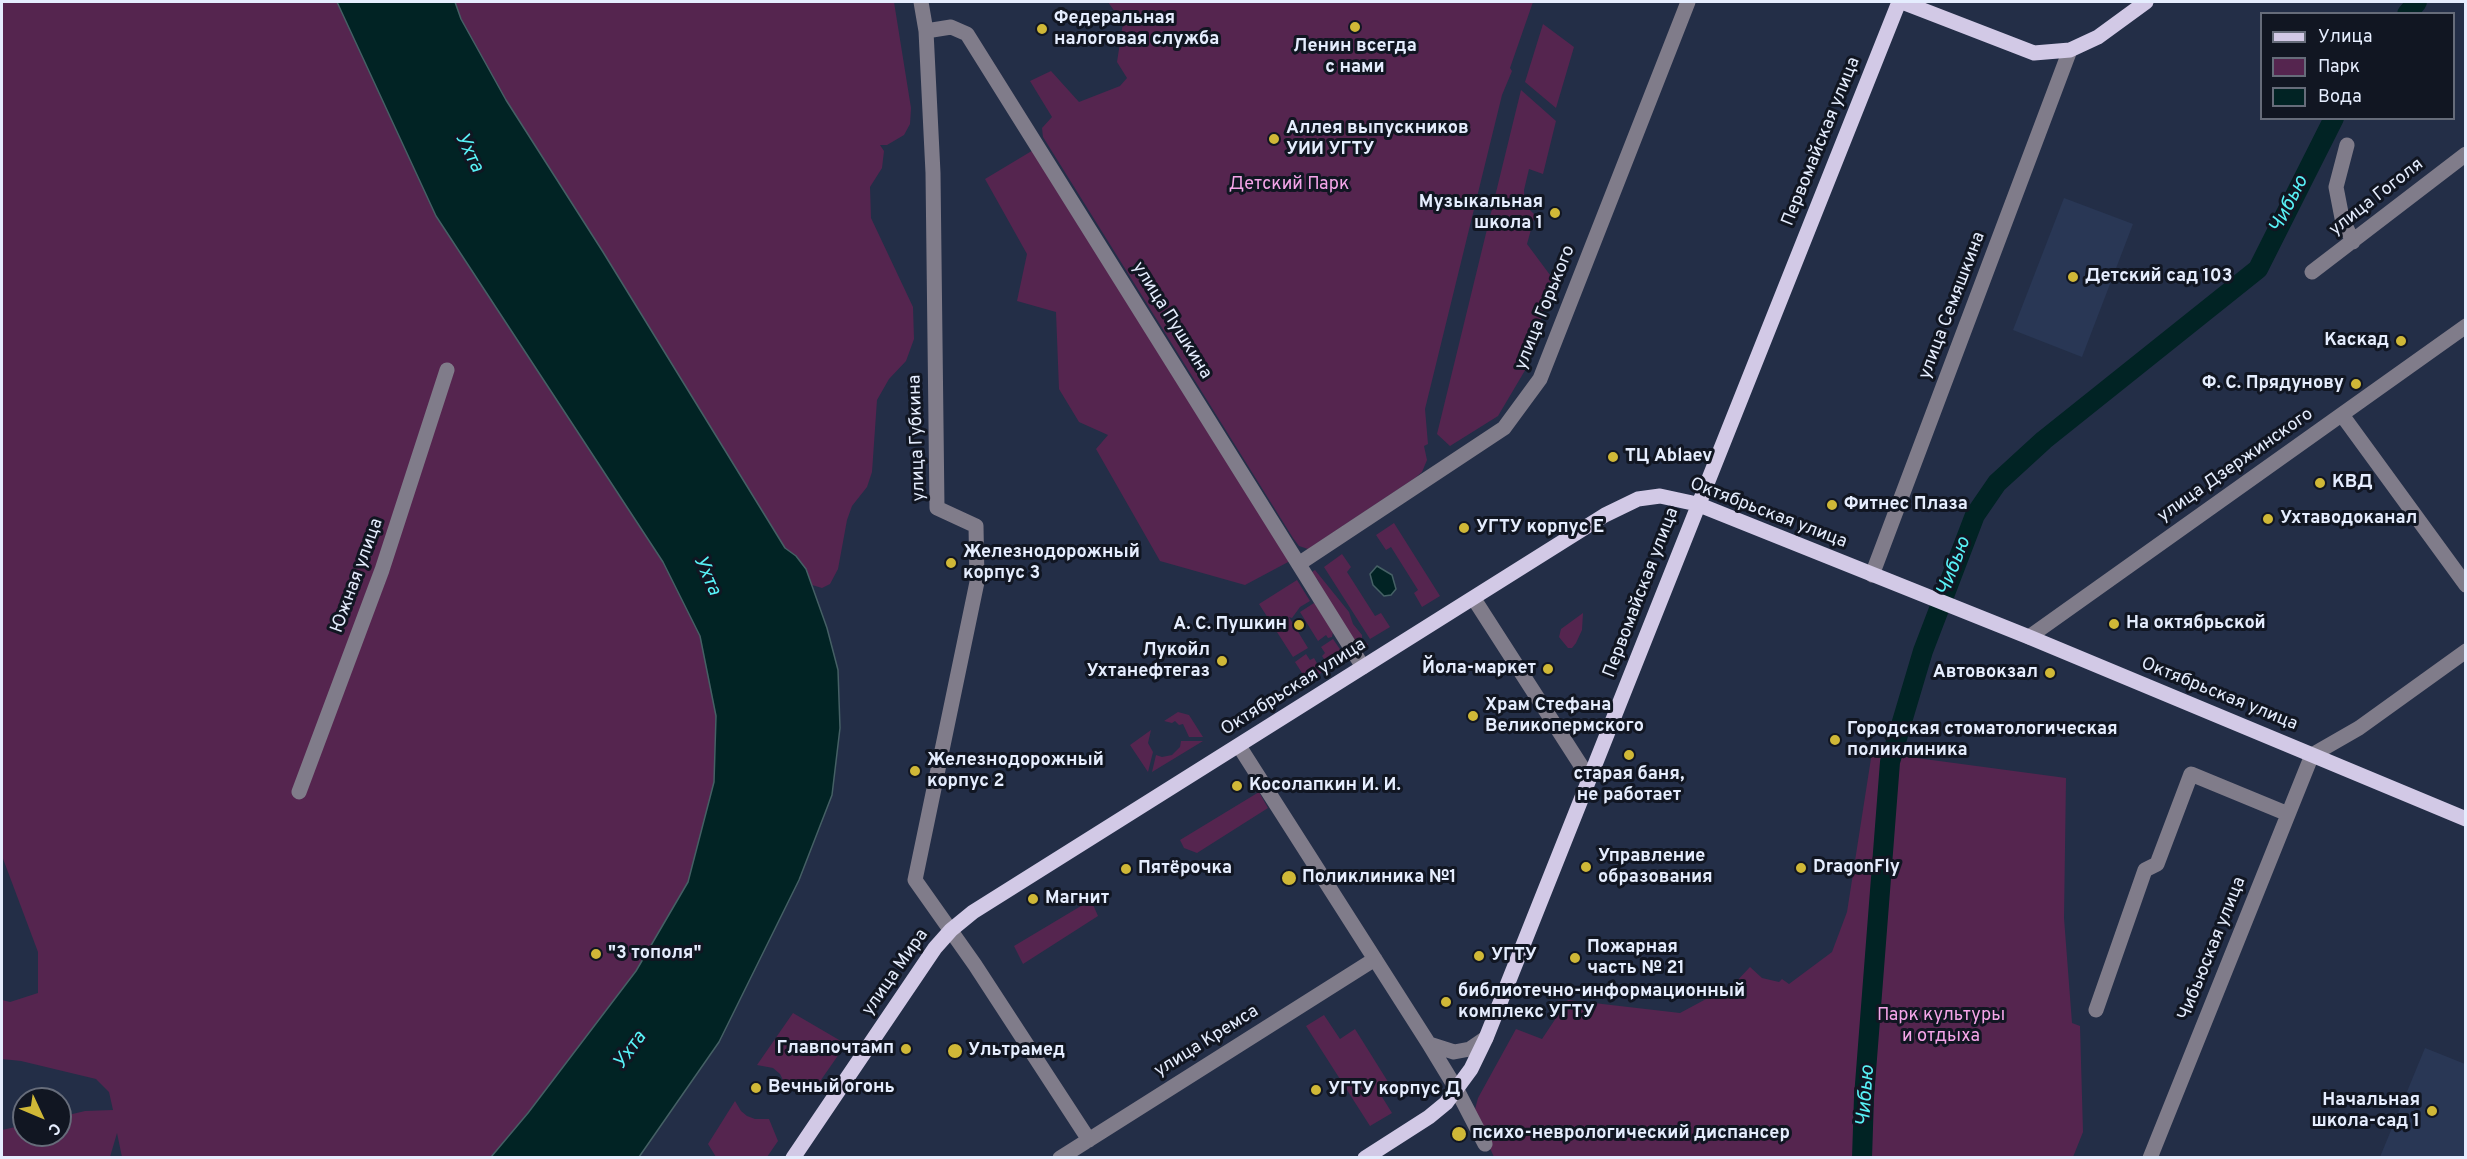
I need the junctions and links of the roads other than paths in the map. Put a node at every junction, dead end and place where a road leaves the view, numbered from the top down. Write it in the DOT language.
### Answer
graph roads {
  1 [pos="921,2"];
  2 [pos="1688,2"];
  3 [pos="1901,2"];
  4 [pos="2146,2"];
  5 [pos="926,31"];
  6 [pos="2070,50"];
  7 [pos="2347,145"];
  8 [pos="2466,154"];
  9 [pos="2353,243"];
  10 [pos="2312,272"];
  11 [pos="2466,326"];
  12 [pos="447,370"];
  13 [pos="2342,415"];
  14 [pos="1697,504"];
  15 [pos="1300,563"];
  16 [pos="1872,575"];
  17 [pos="2466,585"];
  18 [pos="1474,599"];
  19 [pos="2029,637"];
  20 [pos="2466,651"];
  21 [pos="1364,667"];
  22 [pos="1239,746"];
  23 [pos="2312,755"];
  24 [pos="1590,778"];
  25 [pos="299,792"];
  26 [pos="2288,814"];
  27 [pos="2466,819"];
  28 [pos="951,930"];
  29 [pos="1374,959"];
  30 [pos="2096,1010"];
  31 [pos="1486,1038"];
  32 [pos="1429,1044"];
  33 [pos="1457,1090"];
  34 [pos="1089,1140"];
  35 [pos="1485,1144"];
  36 [pos="793,1158"];
  37 [pos="1060,1158"];
  38 [pos="1365,1158"];
  39 [pos="2150,1158"];
  1 -- 5 [label="street, улица Губкина"];
  2 -- 15 [label="street, улица Горького"];
  3 -- 6 [label="main road"];
  3 -- 14 [label="main road, Первомайская улица"];
  4 -- 6 [label="main road"];
  5 -- 15 [label="street, улица Пушкина"];
  5 -- 28 [label="street, улица Губкина"];
  6 -- 16 [label="street, улица Семяшкина"];
  7 -- 9 [label="street"];
  8 -- 9 [label="street, улица Гоголя"];
  9 -- 10 [label="street, улица Гоголя"];
  11 -- 13 [label="street, улица Дзержинского"];
  12 -- 25 [label="street, Южная улица"];
  13 -- 17 [label="street"];
  13 -- 19 [label="street, улица Дзержинского"];
  14 -- 16 [label="main road, Октябрьская улица"];
  14 -- 18 [label="main road, Октябрьская улица"];
  14 -- 24 [label="main road, Первомайская улица"];
  15 -- 21 [label="street, улица Пушкина"];
  16 -- 19 [label="main road, Октябрьская улица"];
  18 -- 21 [label="main road, Октябрьская улица"];
  18 -- 24 [label="street"];
  19 -- 23 [label="main road, Октябрьская улица"];
  20 -- 23 [label="street"];
  21 -- 22 [label="main road, Октябрьская улица"];
  22 -- 28 [label="main road, Октябрьская улица"];
  22 -- 29 [label="street"];
  23 -- 26 [label="street, Чибьюская улица"];
  23 -- 27 [label="main road, Октябрьская улица"];
  24 -- 31 [label="main road, Первомайская улица"];
  26 -- 30 [label="street"];
  26 -- 39 [label="street, Чибьюская улица"];
  28 -- 34 [label="street"];
  28 -- 36 [label="main road, улица Мира"];
  29 -- 32 [label="street"];
  29 -- 34 [label="street, улица Кремса"];
  31 -- 32 [label="street"];
  31 -- 33 [label="main road, Первомайская улица"];
  32 -- 33 [label="street"];
  33 -- 35 [label="street"];
  33 -- 38 [label="main road, Первомайская улица"];
  34 -- 37 [label="street, улица Кремса"];
}
